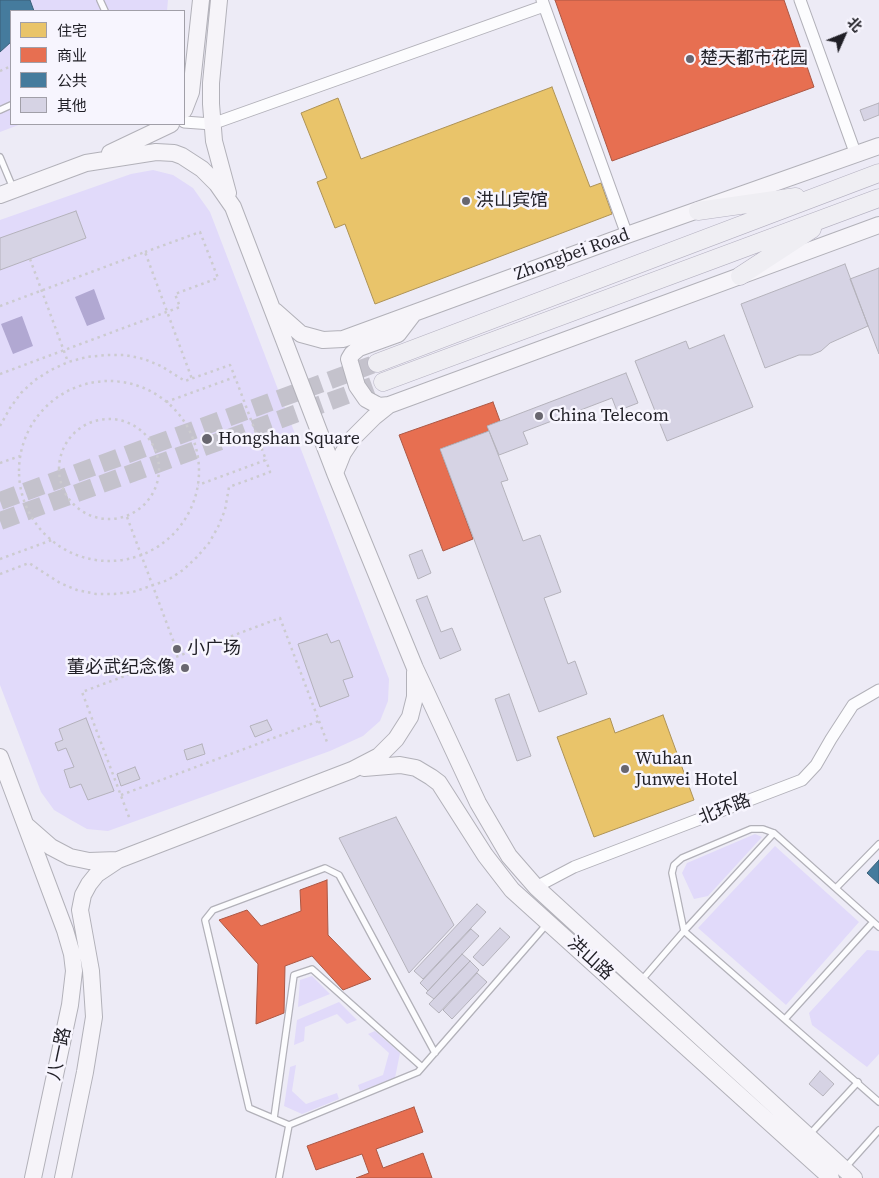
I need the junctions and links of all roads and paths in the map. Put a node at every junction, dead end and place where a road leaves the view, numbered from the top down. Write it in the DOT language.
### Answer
graph roads {
  1 [pos="201,0"];
  2 [pos="219,0"];
  3 [pos="800,0"];
  4 [pos="543,3"];
  5 [pos="185,107"];
  6 [pos="185,122"];
  7 [pos="212,124"];
  8 [pos="169,125"];
  9 [pos="879,146"];
  10 [pos="856,155"];
  11 [pos="0,158"];
  12 [pos="86,163"];
  13 [pos="879,173"];
  14 [pos="7,192"];
  15 [pos="829,192"];
  16 [pos="879,198"];
  17 [pos="232,207"];
  18 [pos="698,211"];
  19 [pos="837,212"];
  20 [pos="879,225"];
  21 [pos="627,235"];
  22 [pos="145,252"];
  23 [pos="30,259"];
  24 [pos="740,276"];
  25 [pos="41,291"];
  26 [pos="0,306"];
  27 [pos="271,308"];
  28 [pos="167,312"];
  29 [pos="414,313"];
  30 [pos="64,350"];
  31 [pos="68,362"];
  32 [pos="377,363"];
  33 [pos="0,374"];
  34 [pos="234,376"];
  35 [pos="192,379"];
  36 [pos="383,382"];
  37 [pos="166,402"];
  38 [pos="389,406"];
  39 [pos="0,426"];
  40 [pos="20,456"];
  41 [pos="266,460"];
  42 [pos="0,463"];
  43 [pos="335,473"];
  44 [pos="198,485"];
  45 [pos="126,516"];
  46 [pos="52,540"];
  47 [pos="141,555"];
  48 [pos="0,559"];
  49 [pos="0,574"];
  50 [pos="152,586"];
  51 [pos="179,656"];
  52 [pos="415,668"];
  53 [pos="879,690"];
  54 [pos="319,721"];
  55 [pos="327,742"];
  56 [pos="0,757"];
  57 [pos="352,770"];
  58 [pos="120,796"];
  59 [pos="128,817"];
  60 [pos="26,825"];
  61 [pos="774,833"];
  62 [pos="879,844"];
  63 [pos="118,860"];
  64 [pos="536,887"];
  65 [pos="836,888"];
  66 [pos="548,922"];
  67 [pos="873,922"];
  68 [pos="879,927"];
  69 [pos="684,931"];
  70 [pos="640,982"];
  71 [pos="785,1019"];
  72 [pos="435,1053"];
  73 [pos="422,1068"];
  74 [pos="858,1082"];
  75 [pos="879,1102"];
  76 [pos="274,1118"];
  77 [pos="289,1124"];
  78 [pos="879,1130"];
  79 [pos="808,1136"];
  80 [pos="843,1175"];
  81 [pos="33,1178"];
  82 [pos="63,1178"];
  83 [pos="279,1178"];
  1 -- 5 [label="main road"];
  2 -- 7 [label="main road"];
  3 -- 10 [label="street"];
  4 -- 7 [label="street"];
  4 -- 21 [label="street"];
  6 -- 7 [label="street"];
  7 -- 17 [label="main road"];
  8 -- 12 [label="main road"];
  9 -- 10 [label="main road, Zhongbei Road"];
  10 -- 18 [label="main road, Zhongbei Road"];
  11 -- 14 [label="lane"];
  12 -- 14 [label="main road"];
  12 -- 17 [label="main road"];
  13 -- 15 [label="main road, Zhongbei Road"];
  15 -- 18 [label="main road"];
  15 -- 32 [label="main road, Zhongbei Road"];
  16 -- 19 [label="main road"];
  17 -- 27 [label="main road, 洪山路"];
  18 -- 21 [label="main road, Zhongbei Road"];
  19 -- 24 [label="main road"];
  19 -- 36 [label="main road"];
  20 -- 24 [label="main road"];
  21 -- 29 [label="main road, Zhongbei Road"];
  22 -- 25 [label="path"];
  22 -- 28 [label="path"];
  22 -- 28 [label="path"];
  23 -- 25 [label="path"];
  24 -- 38 [label="main road"];
  25 -- 26 [label="path"];
  25 -- 30 [label="path"];
  27 -- 29 [label="main road, Zhongbei Road"];
  27 -- 43 [label="main road, 洪山路"];
  28 -- 30 [label="path"];
  28 -- 35 [label="path"];
  29 -- 38 [label="main road"];
  30 -- 31 [label="path"];
  30 -- 33 [label="path"];
  31 -- 35 [label="path"];
  31 -- 39 [label="path"];
  34 -- 35 [label="path"];
  34 -- 37 [label="path"];
  34 -- 41 [label="path"];
  37 -- 40 [label="path"];
  37 -- 44 [label="path"];
  38 -- 43 [label="main road"];
  40 -- 42 [label="path"];
  40 -- 46 [label="path"];
  41 -- 44 [label="path"];
  41 -- 50 [label="path"];
  43 -- 52 [label="main road, 洪山路"];
  44 -- 47 [label="path"];
  45 -- 45 [label="path"];
  45 -- 47 [label="path"];
  46 -- 47 [label="path"];
  46 -- 48 [label="path"];
  47 -- 50 [label="path"];
  49 -- 50 [label="path"];
  50 -- 51 [label="path"];
  51 -- 54 [label="path"];
  51 -- 58 [label="path"];
  52 -- 57 [label="main road"];
  52 -- 64 [label="main road, 洪山路"];
  53 -- 64 [label="street, 北环路"];
  54 -- 55 [label="path"];
  54 -- 58 [label="path"];
  56 -- 60 [label="main road, 八一路"];
  57 -- 63 [label="main road"];
  57 -- 66 [label="main road, 洪山路"];
  58 -- 59 [label="path"];
  60 -- 63 [label="main road"];
  60 -- 81 [label="main road, 八一路"];
  61 -- 65 [label="lane"];
  61 -- 69 [label="lane"];
  61 -- 69 [label="lane"];
  62 -- 65 [label="lane"];
  63 -- 82 [label="main road"];
  64 -- 70 [label="main road, 洪山路"];
  65 -- 67 [label="lane"];
  66 -- 72 [label="lane"];
  66 -- 80 [label="main road, 洪山路"];
  67 -- 68 [label="lane"];
  67 -- 71 [label="lane"];
  69 -- 70 [label="lane"];
  69 -- 71 [label="lane"];
  70 -- 79 [label="main road, 洪山路"];
  71 -- 74 [label="lane"];
  72 -- 73 [label="lane"];
  72 -- 76 [label="lane"];
  73 -- 76 [label="lane"];
  73 -- 77 [label="lane"];
  74 -- 75 [label="lane"];
  74 -- 79 [label="lane"];
  76 -- 77 [label="lane"];
  77 -- 83 [label="lane"];
  78 -- 80 [label="lane"];
  79 -- 80 [label="main road, 洪山路"];
}
